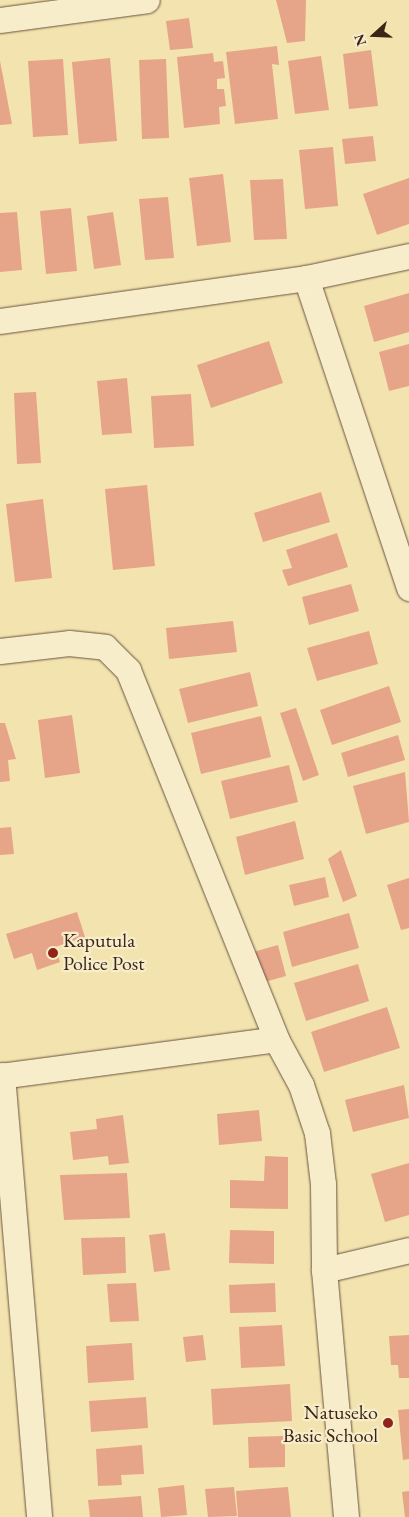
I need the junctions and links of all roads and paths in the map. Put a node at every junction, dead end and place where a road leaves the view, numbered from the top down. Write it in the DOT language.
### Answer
graph roads {
  1 [pos="147,0"];
  2 [pos="0,20"];
  3 [pos="409,256"];
  4 [pos="306,278"];
  5 [pos="0,321"];
  6 [pos="409,588"];
  7 [pos="0,651"];
  8 [pos="276,1039"];
  9 [pos="1,1076"];
  10 [pos="409,1250"];
  11 [pos="324,1270"];
  12 [pos="39,1517"];
  13 [pos="346,1517"];
  1 -- 2 [label="street"];
  3 -- 4 [label="street"];
  4 -- 5 [label="street"];
  4 -- 6 [label="street"];
  7 -- 8 [label="street"];
  8 -- 9 [label="street"];
  8 -- 11 [label="street"];
  9 -- 12 [label="street"];
  10 -- 11 [label="street"];
  11 -- 13 [label="street"];
}
